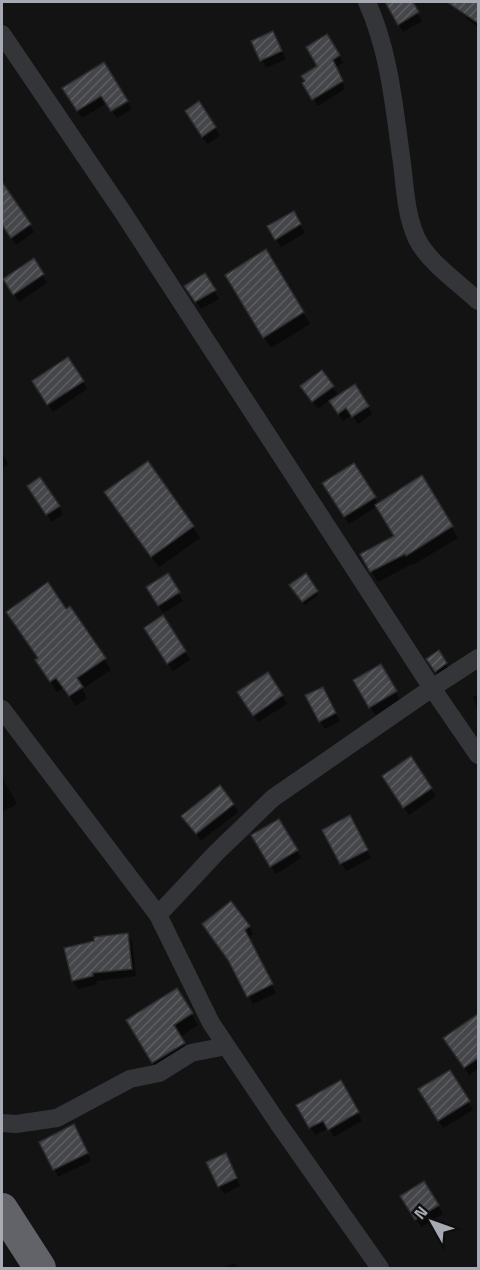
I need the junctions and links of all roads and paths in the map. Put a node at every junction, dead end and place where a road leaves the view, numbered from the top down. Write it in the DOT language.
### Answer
graph roads {
  1 [pos="367,2"];
  2 [pos="2,34"];
  3 [pos="478,301"];
  4 [pos="478,658"];
  5 [pos="432,688"];
  6 [pos="2,709"];
  7 [pos="478,755"];
  8 [pos="158,915"];
  9 [pos="226,1046"];
  10 [pos="2,1123"];
  11 [pos="2,1209"];
  12 [pos="39,1269"];
  13 [pos="380,1269"];
  1 -- 3 [label="street"];
  2 -- 5 [label="street"];
  4 -- 5 [label="street"];
  5 -- 7 [label="street"];
  5 -- 8 [label="street"];
  6 -- 8 [label="street"];
  8 -- 9 [label="street"];
  9 -- 10 [label="street"];
  9 -- 13 [label="street"];
  11 -- 12 [label="highway"];
}
